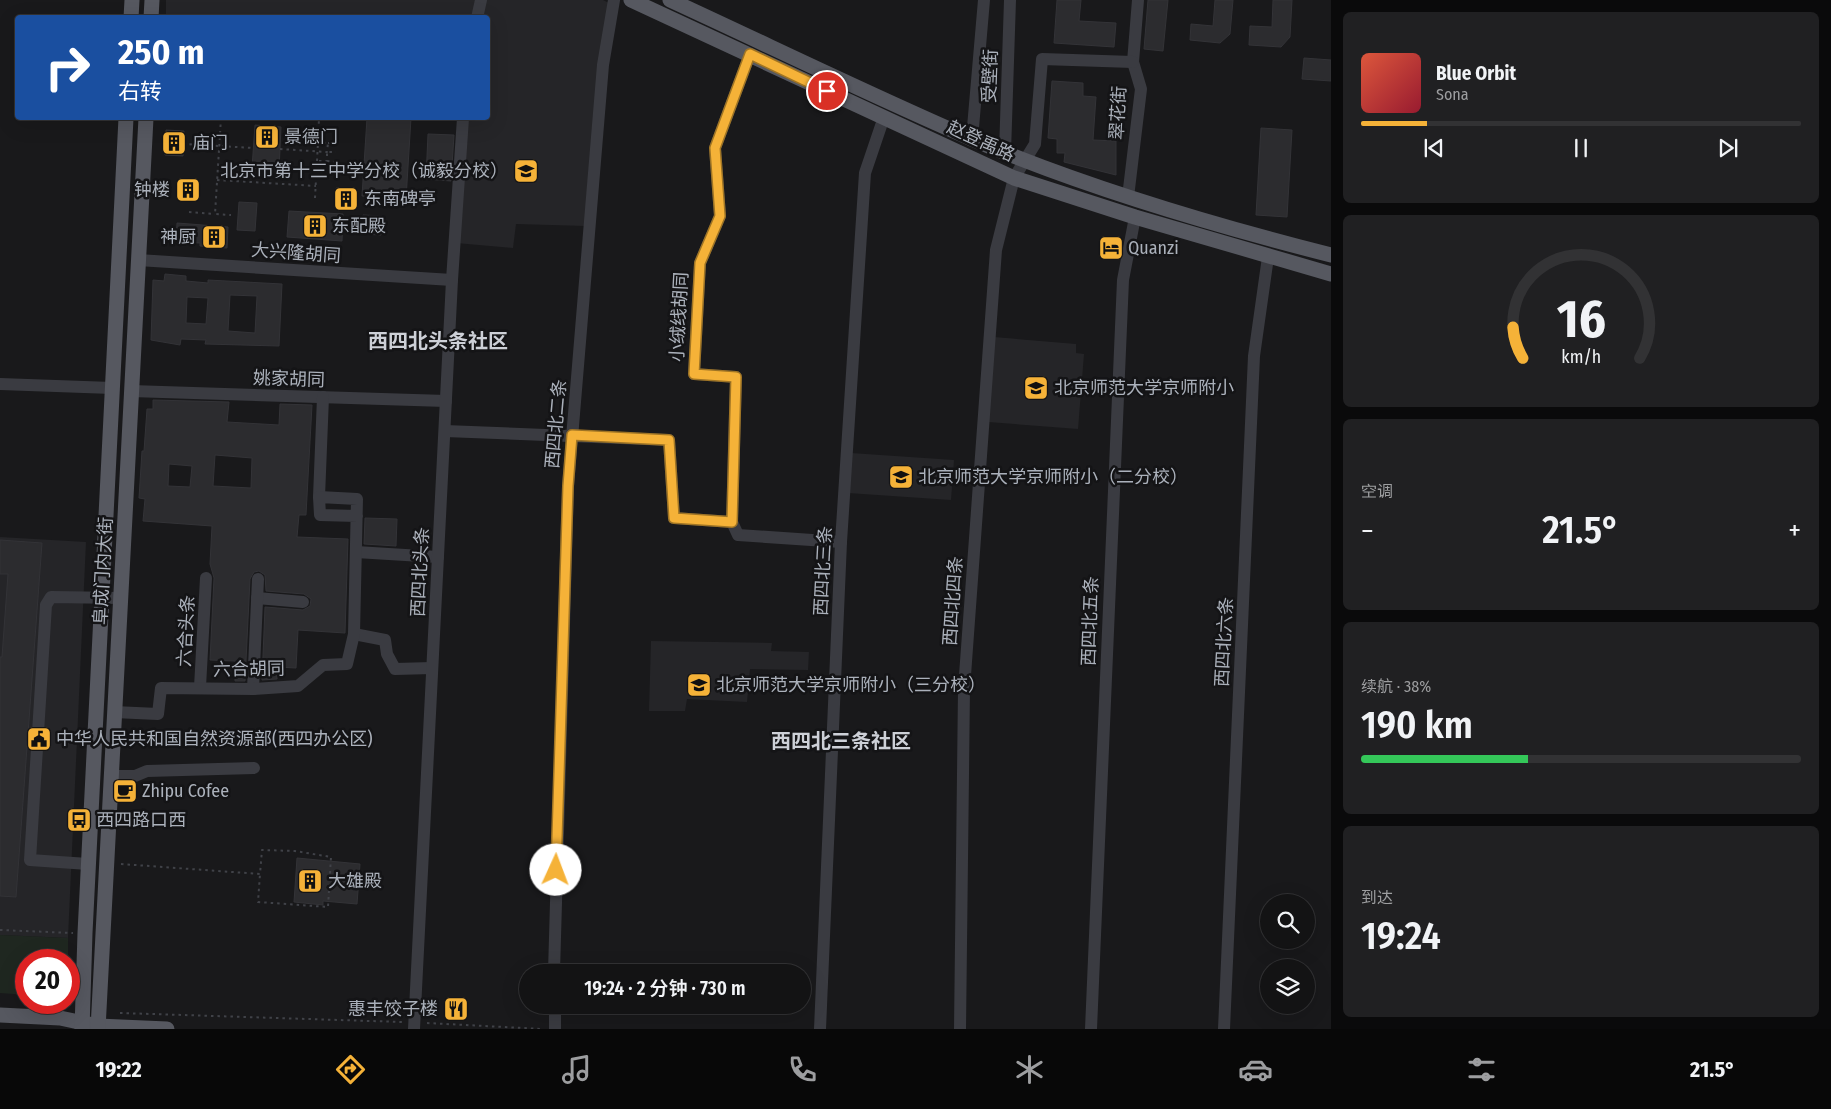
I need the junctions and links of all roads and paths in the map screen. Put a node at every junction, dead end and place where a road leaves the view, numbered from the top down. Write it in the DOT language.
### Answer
graph roads {
  1 [pos="132,0"];
  2 [pos="152,0"];
  3 [pos="481,0"];
  4 [pos="614,0"];
  5 [pos="631,0"];
  6 [pos="670,0"];
  7 [pos="984,0"];
  8 [pos="1010,0"];
  9 [pos="1138,0"];
  10 [pos="131,15"];
  11 [pos="151,15"];
  12 [pos="478,15"];
  13 [pos="750,54"];
  14 [pos="1133,62"];
  15 [pos="884,118"];
  16 [pos="126,120"];
  17 [pos="146,120"];
  18 [pos="221,120"];
  19 [pos="319,120"];
  20 [pos="463,120"];
  21 [pos="972,139"];
  22 [pos="318,142"];
  23 [pos="328,143"];
  24 [pos="336,143"];
  25 [pos="183,144"];
  26 [pos="219,146"];
  27 [pos="253,148"];
  28 [pos="280,149"];
  29 [pos="318,151"];
  30 [pos="327,152"];
  31 [pos="336,152"];
  32 [pos="1005,152"];
  33 [pos="1024,159"];
  34 [pos="317,161"];
  35 [pos="326,161"];
  36 [pos="335,162"];
  37 [pos="1014,178"];
  38 [pos="217,180"];
  39 [pos="316,186"];
  40 [pos="1128,197"];
  41 [pos="315,198"];
  42 [pos="189,212"];
  43 [pos="215,214"];
  44 [pos="231,215"];
  45 [pos="1135,217"];
  46 [pos="1331,254"];
  47 [pos="1268,257"];
  48 [pos="138,260"];
  49 [pos="1331,274"];
  50 [pos="452,280"];
  51 [pos="0,384"];
  52 [pos="112,388"];
  53 [pos="131,391"];
  54 [pos="323,397"];
  55 [pos="446,401"];
  56 [pos="444,431"];
  57 [pos="572,435"];
  58 [pos="732,522"];
  59 [pos="842,542"];
  60 [pos="356,552"];
  61 [pos="438,557"];
  62 [pos="206,578"];
  63 [pos="258,579"];
  64 [pos="102,598"];
  65 [pos="120,598"];
  66 [pos="257,598"];
  67 [pos="303,602"];
  68 [pos="354,634"];
  69 [pos="432,668"];
  70 [pos="200,687"];
  71 [pos="253,689"];
  72 [pos="114,712"];
  73 [pos="254,768"];
  74 [pos="111,776"];
  75 [pos="106,863"];
  76 [pos="88,864"];
  77 [pos="260,874"];
  78 [pos="0,930"];
  79 [pos="85,933"];
  80 [pos="554,964"];
  81 [pos="555,1014"];
  82 [pos="0,1015"];
  83 [pos="414,1026"];
  84 [pos="82,1027"];
  85 [pos="98,1027"];
  86 [pos="167,1029"];
  87 [pos="544,1029"];
  88 [pos="555,1029"];
  89 [pos="820,1029"];
  90 [pos="960,1029"];
  91 [pos="1091,1029"];
  92 [pos="1224,1029"];
  1 -- 10 [label="main road"];
  2 -- 11 [label="main road"];
  3 -- 12 [label="street"];
  4 -- 57 [label="street, 西四北二条"];
  5 -- 13 [label="main road, 赵登禹路"];
  6 -- 21 [label="main road, 赵登禹路"];
  7 -- 21 [label="street"];
  8 -- 32 [label="street, 受壁街"];
  9 -- 14 [label="street, 翠花街"];
  13 -- 15 [label="main road, 赵登禹路"];
  13 -- 58 [label="street, 小绒线胡同"];
  14 -- 33 [label="street, 西四北四条"];
  14 -- 40 [label="street, 翠花街"];
  15 -- 37 [label="main road, 赵登禹路"];
  15 -- 59 [label="street, 西四北三条"];
  16 -- 52 [label="main road, 阜成门内大街"];
  17 -- 48 [label="main road, 阜成门内大街"];
  18 -- 26 [label="path"];
  19 -- 22 [label="path"];
  20 -- 50 [label="street, 西四北头条"];
  21 -- 32 [label="main road, 赵登禹路"];
  22 -- 23 [label="path"];
  22 -- 29 [label="path"];
  23 -- 24 [label="path"];
  23 -- 30 [label="path"];
  25 -- 26 [label="path"];
  26 -- 27 [label="path"];
  26 -- 38 [label="path"];
  28 -- 29 [label="path"];
  29 -- 30 [label="path"];
  29 -- 34 [label="path"];
  30 -- 31 [label="path"];
  30 -- 35 [label="path"];
  32 -- 33 [label="main road, 赵登禹路"];
  33 -- 37 [label="street, 西四北四条"];
  33 -- 40 [label="main road, 赵登禹路"];
  34 -- 35 [label="path"];
  34 -- 39 [label="path"];
  35 -- 36 [label="path"];
  37 -- 45 [label="main road, 赵登禹路"];
  37 -- 90 [label="street, 西四北四条"];
  38 -- 39 [label="path"];
  38 -- 43 [label="path"];
  39 -- 41 [label="path"];
  40 -- 46 [label="main road, 赵登禹路"];
  42 -- 43 [label="path"];
  43 -- 44 [label="path"];
  45 -- 47 [label="main road, 赵登禹路"];
  45 -- 91 [label="street, 西四北五条"];
  47 -- 49 [label="main road, 赵登禹路"];
  47 -- 92 [label="street, 西四北六条"];
  48 -- 50 [label="street, 大兴隆胡同"];
  48 -- 53 [label="main road, 阜成门内大街"];
  50 -- 55 [label="street, 西四北头条"];
  51 -- 52 [label="street"];
  52 -- 64 [label="main road, 阜成门内大街"];
  53 -- 54 [label="street, 姚家胡同"];
  53 -- 65 [label="main road, 阜成门内大街"];
  54 -- 55 [label="street, 姚家胡同"];
  54 -- 60 [label="street, 六合胡同"];
  55 -- 56 [label="street, 西四北头条"];
  56 -- 57 [label="street"];
  56 -- 61 [label="street, 西四北头条"];
  57 -- 58 [label="street"];
  57 -- 80 [label="street, 西四北二条"];
  58 -- 59 [label="street"];
  59 -- 89 [label="street, 西四北三条"];
  60 -- 61 [label="street"];
  60 -- 68 [label="street, 六合胡同"];
  61 -- 69 [label="street, 西四北头条"];
  62 -- 70 [label="street, 六合头条"];
  63 -- 66 [label="street"];
  64 -- 65 [label="street"];
  64 -- 76 [label="main road, 阜成门内大街"];
  64 -- 76 [label="street"];
  65 -- 72 [label="main road, 阜成门内大街"];
  66 -- 67 [label="street"];
  66 -- 71 [label="street"];
  68 -- 69 [label="street"];
  68 -- 71 [label="street, 六合胡同"];
  69 -- 83 [label="street, 西四北头条"];
  70 -- 71 [label="street, 六合胡同"];
  70 -- 72 [label="street, 六合胡同"];
  72 -- 74 [label="main road, 阜成门内大街"];
  73 -- 74 [label="street"];
  74 -- 75 [label="main road, 阜成门内大街"];
  75 -- 77 [label="path"];
  75 -- 85 [label="main road, 阜成门内大街"];
  76 -- 79 [label="main road, 阜成门内大街"];
  77 -- 77 [label="path"];
  78 -- 79 [label="path"];
  79 -- 84 [label="main road, 阜成门内大街"];
  81 -- 88 [label="street"];
  82 -- 84 [label="main road"];
  83 -- 85 [label="path"];
  83 -- 87 [label="path"];
  84 -- 85 [label="main road"];
  85 -- 86 [label="main road"];
}
